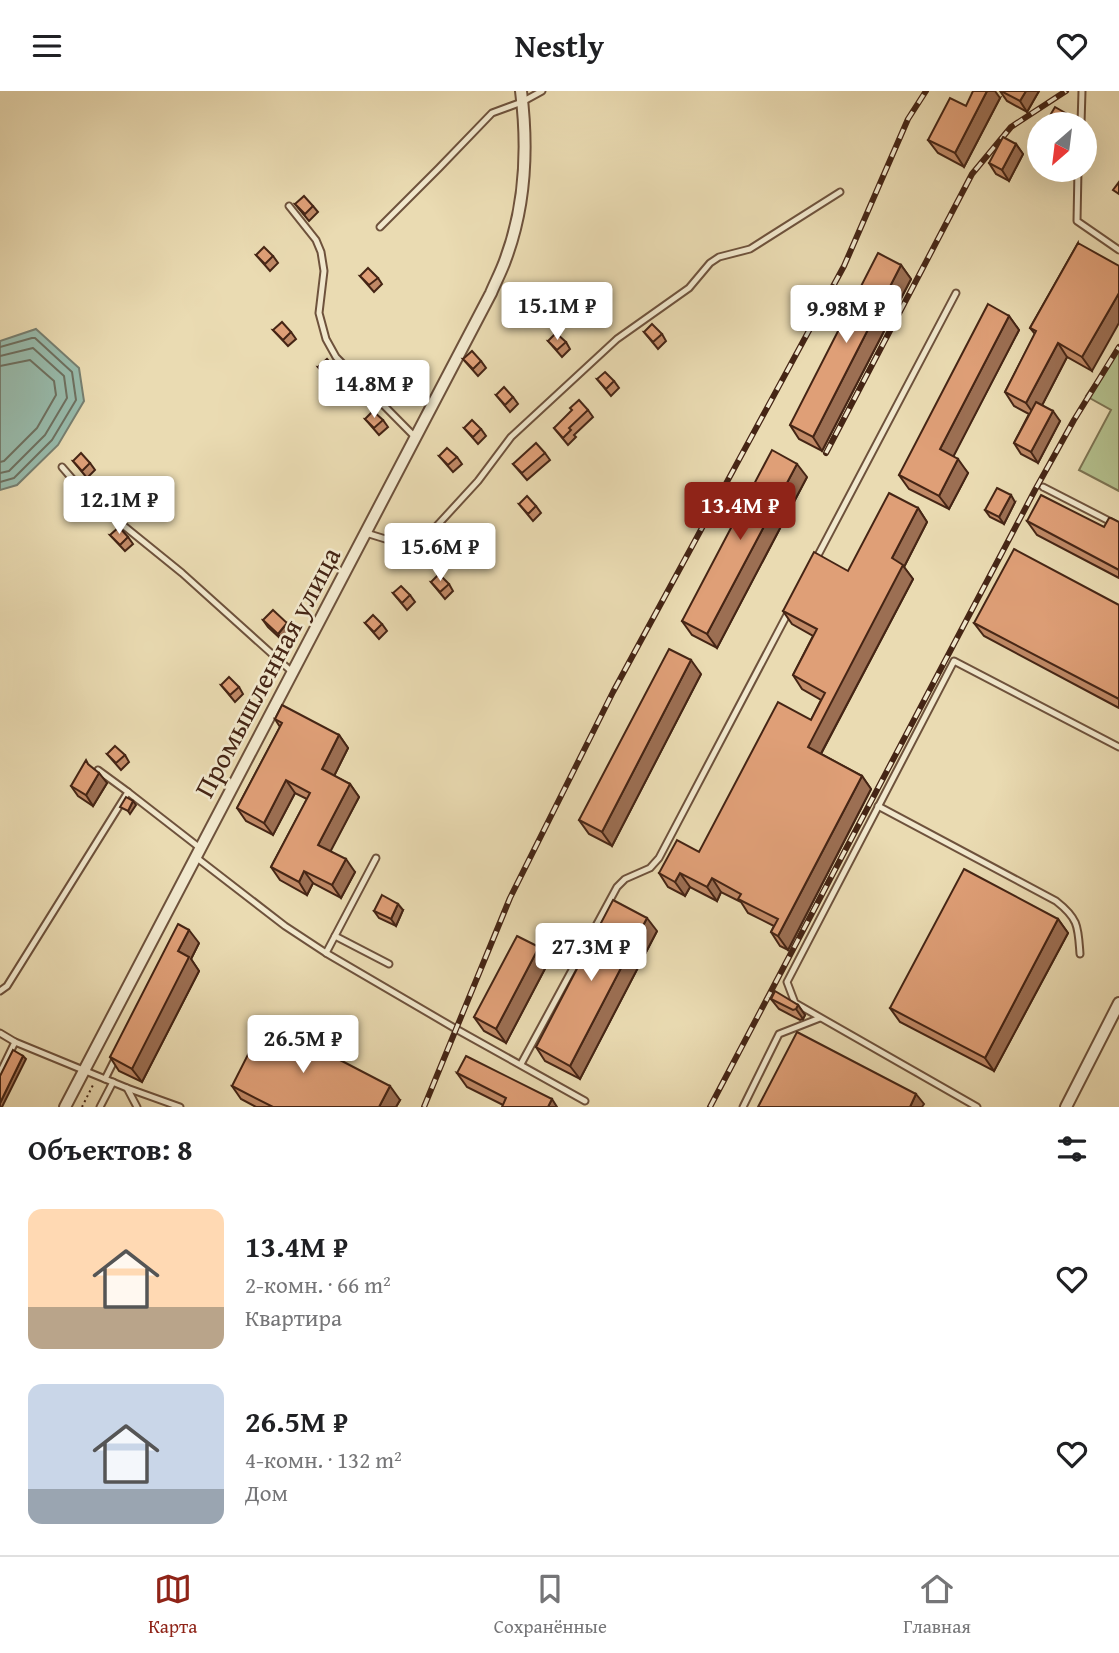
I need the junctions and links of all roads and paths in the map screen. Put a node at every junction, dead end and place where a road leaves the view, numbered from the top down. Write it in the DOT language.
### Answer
graph roads {
  1 [pos="542,91"];
  2 [pos="1082,91"];
  3 [pos="522,97"];
  4 [pos="1081,112"];
  5 [pos="1078,182"];
  6 [pos="840,192"];
  7 [pos="289,206"];
  8 [pos="380,226"];
  9 [pos="1119,250"];
  10 [pos="956,293"];
  11 [pos="416,438"];
  12 [pos="62,467"];
  13 [pos="1043,487"];
  14 [pos="1119,526"];
  15 [pos="366,533"];
  16 [pos="814,563"];
  17 [pos="794,600"];
  18 [pos="292,672"];
  19 [pos="1119,747"];
  20 [pos="98,770"];
  21 [pos="128,792"];
  22 [pos="878,806"];
  23 [pos="199,853"];
  24 [pos="376,858"];
  25 [pos="335,936"];
  26 [pos="327,953"];
  27 [pos="1080,954"];
  28 [pos="389,964"];
  29 [pos="0,991"];
  30 [pos="1119,1003"];
  31 [pos="820,1018"];
  32 [pos="0,1033"];
  33 [pos="15,1042"];
  34 [pos="122,1045"];
  35 [pos="521,1064"];
  36 [pos="84,1070"];
  37 [pos="0,1073"];
  38 [pos="98,1076"];
  39 [pos="105,1079"];
  40 [pos="113,1082"];
  41 [pos="127,1088"];
  42 [pos="585,1101"];
  43 [pos="65,1107"];
  44 [pos="82,1107"];
  45 [pos="100,1107"];
  46 [pos="137,1107"];
  47 [pos="180,1107"];
  48 [pos="743,1107"];
  49 [pos="977,1107"];
  50 [pos="1066,1107"];
  1 -- 3 [label="lane"];
  2 -- 4 [label="lane"];
  3 -- 8 [label="lane"];
  3 -- 11 [label="street, Промышленная улица"];
  5 -- 9 [label="lane"];
  6 -- 15 [label="lane"];
  7 -- 11 [label="lane"];
  10 -- 16 [label="lane"];
  11 -- 15 [label="street, Промышленная улица"];
  12 -- 18 [label="lane"];
  13 -- 14 [label="lane"];
  15 -- 18 [label="street, Промышленная улица"];
  17 -- 35 [label="lane"];
  18 -- 23 [label="street, Промышленная улица"];
  19 -- 22 [label="lane"];
  20 -- 21 [label="lane"];
  21 -- 23 [label="lane"];
  21 -- 29 [label="lane"];
  22 -- 27 [label="lane"];
  22 -- 31 [label="lane"];
  23 -- 26 [label="lane"];
  23 -- 36 [label="street, Промышленная улица"];
  24 -- 25 [label="lane"];
  25 -- 26 [label="lane"];
  25 -- 28 [label="lane"];
  26 -- 35 [label="lane"];
  30 -- 50 [label="street"];
  31 -- 48 [label="lane"];
  31 -- 49 [label="lane"];
  32 -- 33 [label="lane"];
  33 -- 36 [label="lane"];
  33 -- 37 [label="lane"];
  34 -- 39 [label="lane"];
  35 -- 42 [label="lane"];
  36 -- 38 [label="lane"];
  36 -- 43 [label="street, Промышленная улица"];
  38 -- 39 [label="lane"];
  38 -- 44 [label="path"];
  39 -- 40 [label="lane"];
  40 -- 41 [label="lane"];
  40 -- 45 [label="lane"];
  41 -- 46 [label="lane"];
  41 -- 47 [label="lane"];
}
